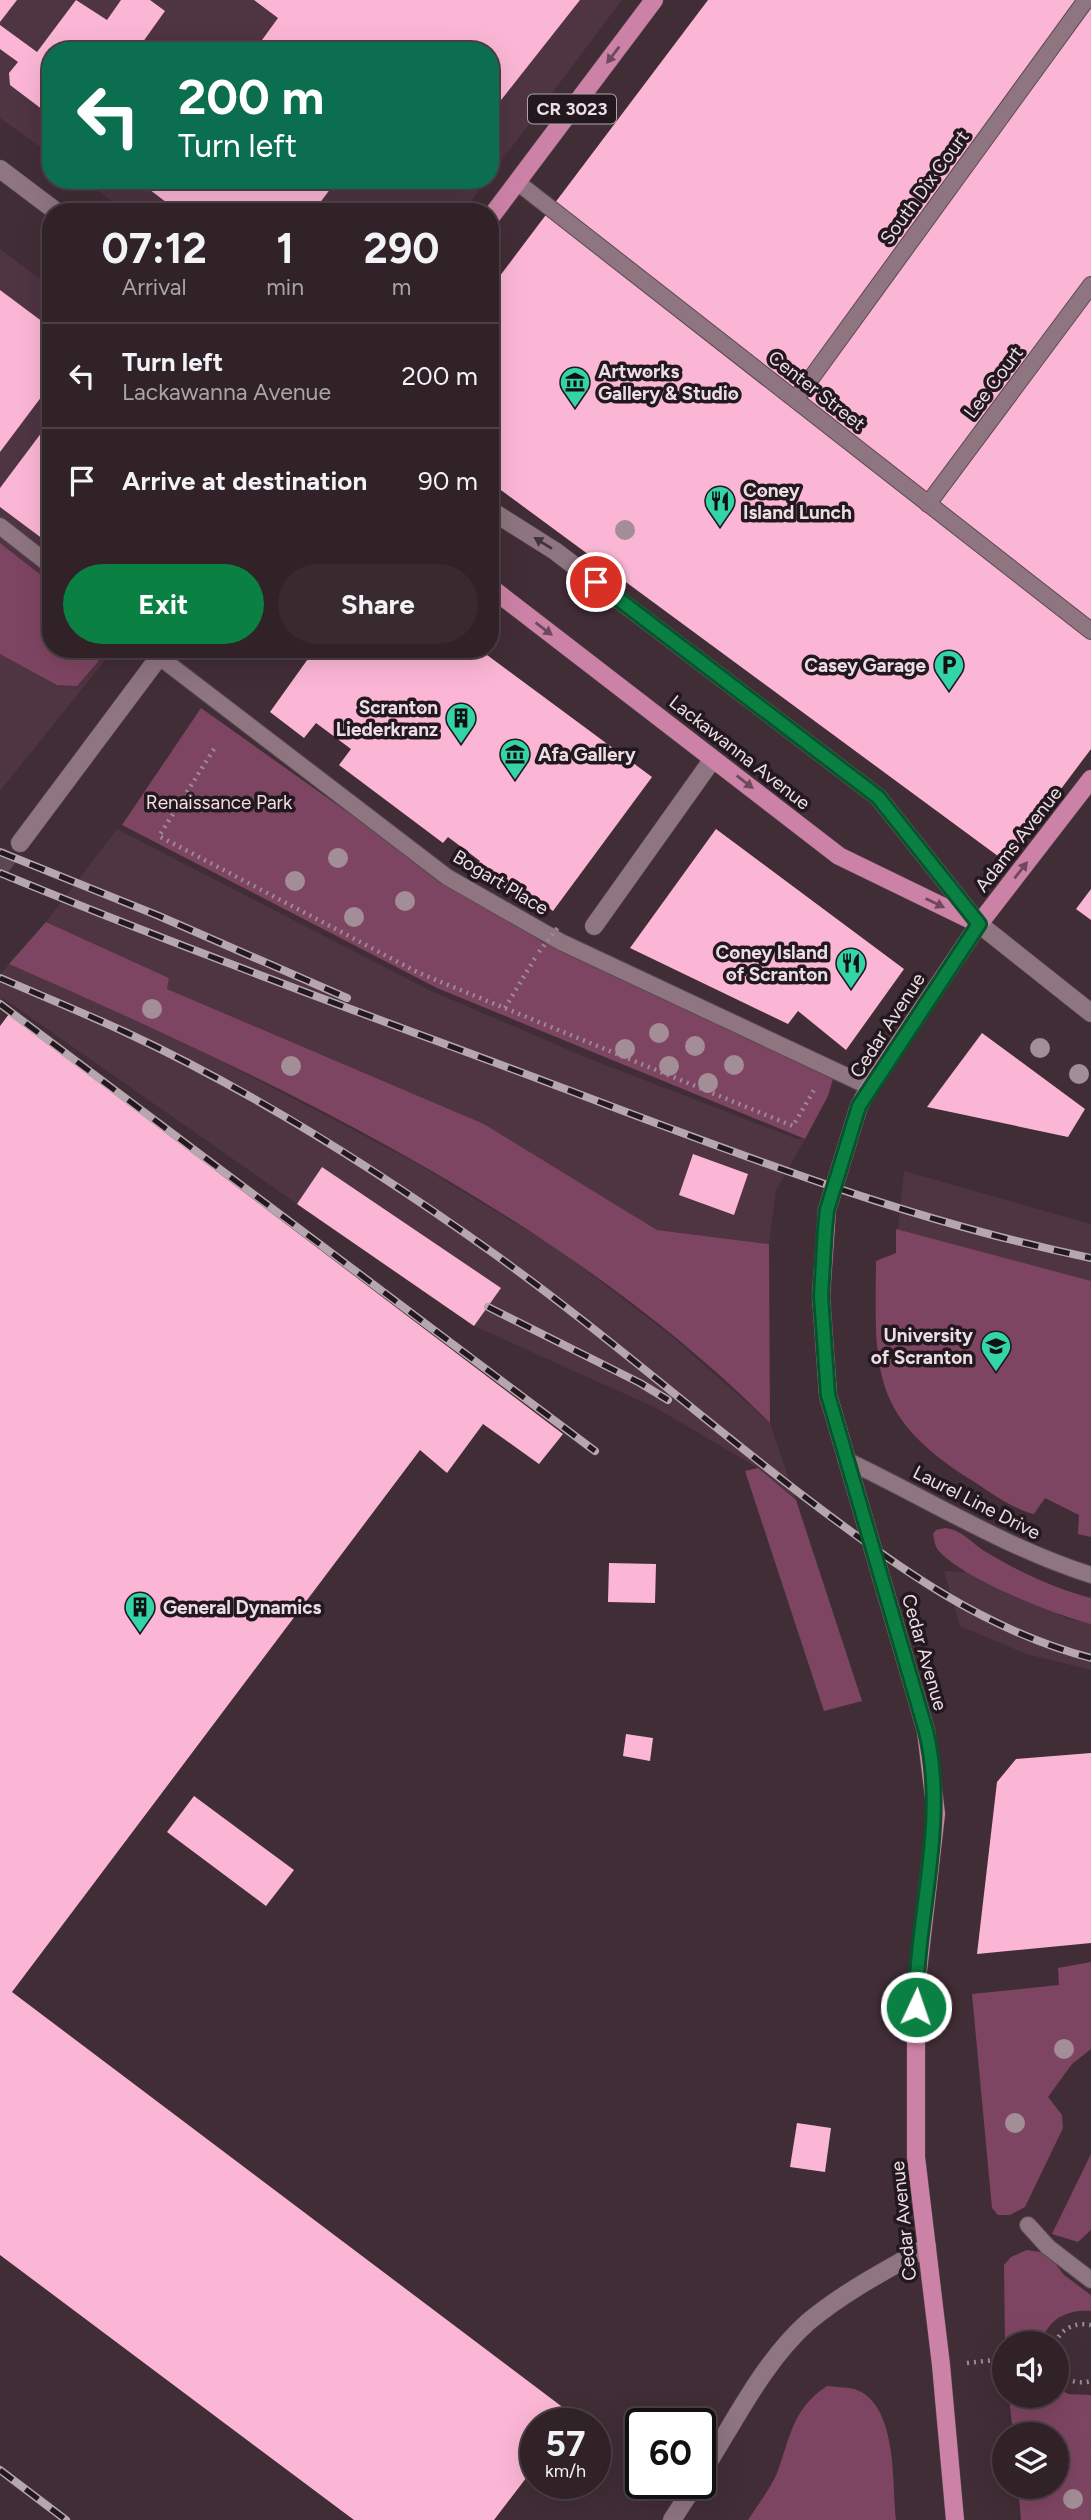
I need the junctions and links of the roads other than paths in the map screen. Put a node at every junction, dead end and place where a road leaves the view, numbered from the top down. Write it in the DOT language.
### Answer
graph roads {
  1 [pos="654,0"];
  2 [pos="1086,0"];
  3 [pos="0,169"];
  4 [pos="517,182"];
  5 [pos="45,203"];
  6 [pos="499,206"];
  7 [pos="1091,285"];
  8 [pos="796,399"];
  9 [pos="928,504"];
  10 [pos="499,516"];
  11 [pos="0,526"];
  12 [pos="42,559"];
  13 [pos="499,594"];
  14 [pos="1091,631"];
  15 [pos="154,658"];
  16 [pos="166,658"];
  17 [pos="710,763"];
  18 [pos="1091,779"];
  19 [pos="20,843"];
  20 [pos="979,924"];
  21 [pos="594,926"];
  22 [pos="1091,1013"];
  23 [pos="870,1087"];
  24 [pos="846,1460"];
  25 [pos="1091,1575"];
  26 [pos="1028,2225"];
  27 [pos="927,2247"];
  28 [pos="1091,2280"];
  29 [pos="716,2452"];
  30 [pos="686,2499"];
  31 [pos="672,2520"];
  32 [pos="955,2520"];
  1 -- 4 [label="main road, CR 3023, one-way"];
  2 -- 8 [label="lane, South Dix Court"];
  3 -- 5 [label="main road"];
  4 -- 6 [label="main road, CR 3023"];
  4 -- 8 [label="lane, Center Street"];
  7 -- 9 [label="lane, Lee Court"];
  8 -- 9 [label="lane, Center Street"];
  9 -- 14 [label="lane, Center Street"];
  20 -- 10 [label="main road, Lackawanna Avenue, one-way"];
  11 -- 12 [label="lane"];
  13 -- 20 [label="main road, Lackawanna Avenue, one-way"];
  15 -- 19 [label="main road"];
  16 -- 23 [label="lane, Bogart Place"];
  17 -- 21 [label="main road"];
  20 -- 18 [label="main road, Adams Avenue, one-way"];
  20 -- 22 [label="main road, Lackawanna Avenue"];
  20 -- 23 [label="main road, Cedar Avenue"];
  23 -- 24 [label="main road, Cedar Avenue"];
  24 -- 25 [label="lane, Laurel Line Drive"];
  24 -- 27 [label="main road, Cedar Avenue"];
  26 -- 28 [label="lane"];
  27 -- 29 [label="main road"];
  27 -- 32 [label="main road, Cedar Avenue"];
  30 -- 31 [label="main road"];
}
